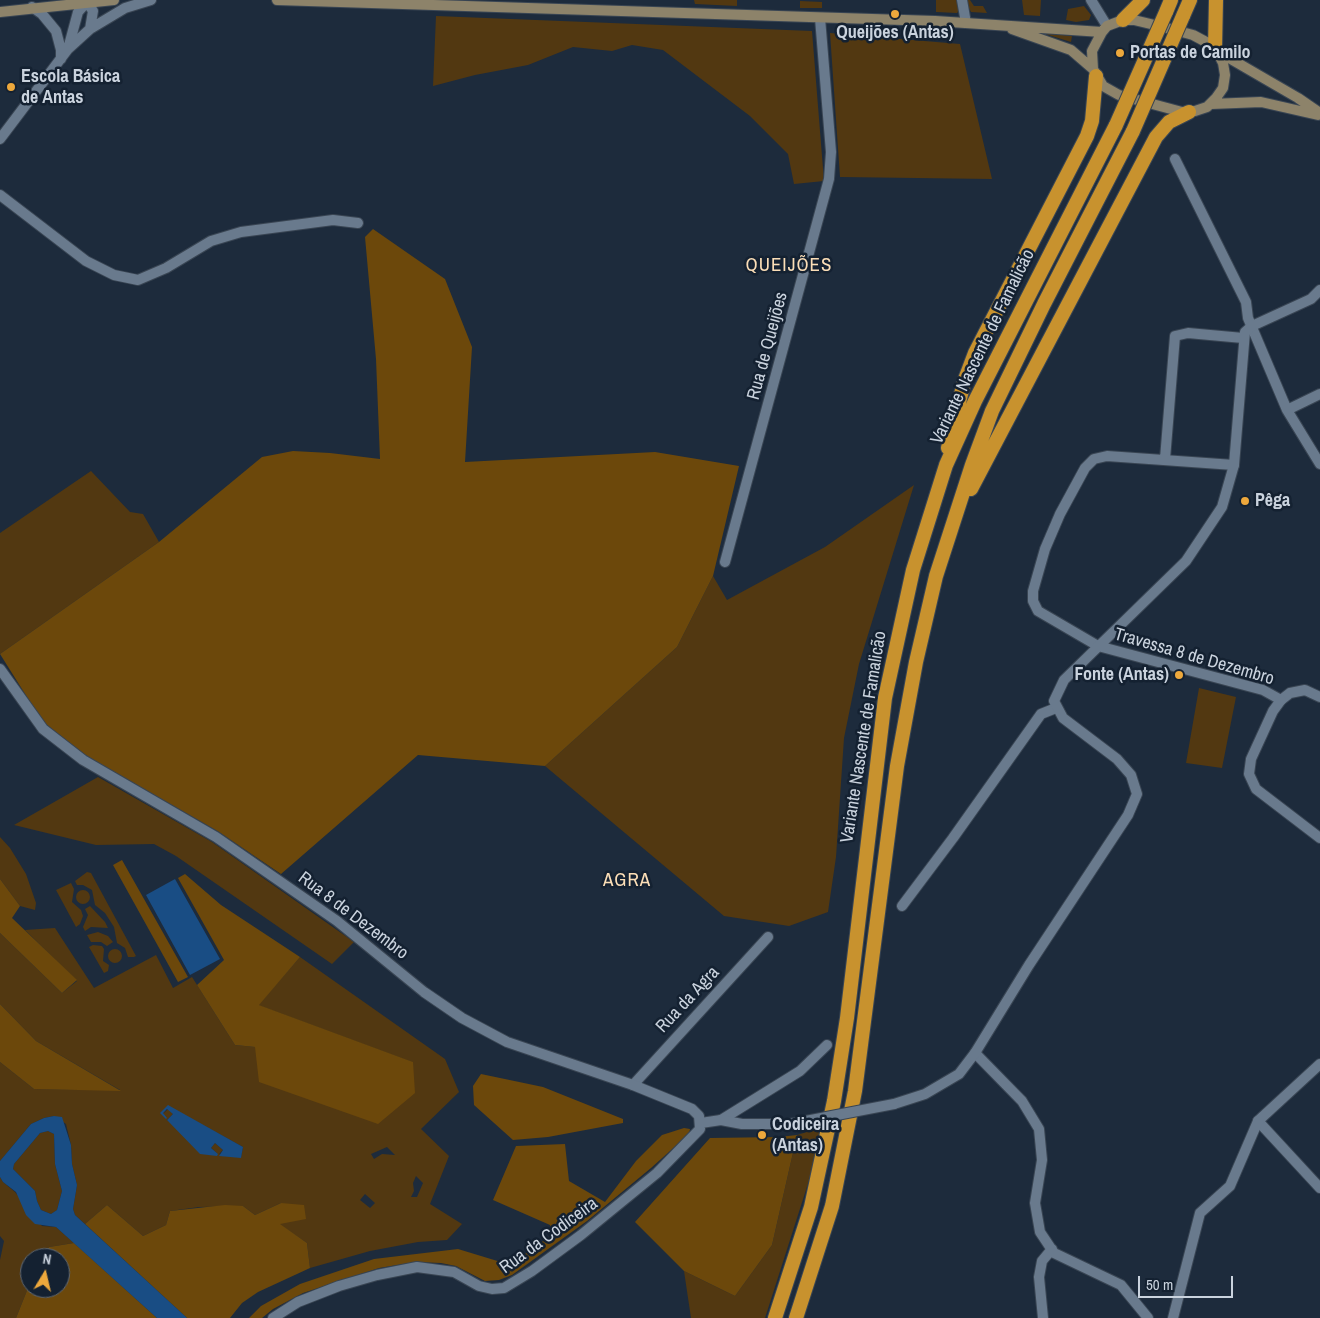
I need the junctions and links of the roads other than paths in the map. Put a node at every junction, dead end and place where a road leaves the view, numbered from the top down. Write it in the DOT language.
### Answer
graph roads {
  1 [pos="114,0"];
  2 [pos="151,0"];
  3 [pos="277,0"];
  4 [pos="291,0"];
  5 [pos="962,0"];
  6 [pos="1091,0"];
  7 [pos="1143,0"];
  8 [pos="1190,0"];
  9 [pos="1216,0"];
  10 [pos="93,1"];
  11 [pos="322,1"];
  12 [pos="1168,6"];
  13 [pos="32,7"];
  14 [pos="0,12"];
  15 [pos="820,18"];
  16 [pos="1123,20"];
  17 [pos="966,23"];
  18 [pos="1007,27"];
  19 [pos="90,29"];
  20 [pos="1105,29"];
  21 [pos="68,49"];
  22 [pos="1216,50"];
  23 [pos="61,59"];
  24 [pos="1094,72"];
  25 [pos="1211,104"];
  26 [pos="1190,112"];
  27 [pos="1320,114"];
  28 [pos="0,138"];
  29 [pos="1175,159"];
  30 [pos="0,195"];
  31 [pos="358,224"];
  32 [pos="1320,290"];
  33 [pos="1252,326"];
  34 [pos="1242,338"];
  35 [pos="1320,394"];
  36 [pos="1287,410"];
  37 [pos="1165,459"];
  38 [pos="1320,464"];
  39 [pos="946,465"];
  40 [pos="1234,465"];
  41 [pos="951,527"];
  42 [pos="725,562"];
  43 [pos="1098,646"];
  44 [pos="0,669"];
  45 [pos="1320,697"];
  46 [pos="1281,700"];
  47 [pos="1056,708"];
  48 [pos="1320,838"];
  49 [pos="902,906"];
  50 [pos="768,937"];
  51 [pos="828,1045"];
  52 [pos="975,1053"];
  53 [pos="1320,1064"];
  54 [pos="633,1085"];
  55 [pos="721,1120"];
  56 [pos="1258,1121"];
  57 [pos="701,1123"];
  58 [pos="1320,1188"];
  59 [pos="1052,1248"];
  60 [pos="273,1318"];
  61 [pos="775,1318"];
  62 [pos="796,1318"];
  63 [pos="1043,1318"];
  64 [pos="1148,1318"];
  65 [pos="1173,1318"];
  1 -- 10 [label="main road"];
  2 -- 19 [label="street"];
  3 -- 4 [label="main road"];
  4 -- 11 [label="main road"];
  5 -- 17 [label="street"];
  6 -- 20 [label="street"];
  7 -- 16 [label="highway"];
  8 -- 41 [label="highway, Variante Nascente de Famalicão, bridge"];
  9 -- 22 [label="highway"];
  10 -- 13 [label="main road"];
  10 -- 19 [label="street"];
  10 -- 21 [label="street"];
  11 -- 15 [label="main road"];
  12 -- 39 [label="highway, Variante Nascente de Famalicão, bridge"];
  13 -- 14 [label="main road"];
  13 -- 23 [label="street"];
  15 -- 17 [label="main road"];
  15 -- 42 [label="street, Rua de Queijões"];
  16 -- 20 [label="main road"];
  16 -- 22 [label="main road"];
  17 -- 18 [label="main road"];
  18 -- 20 [label="main road"];
  18 -- 24 [label="main road"];
  19 -- 21 [label="street"];
  20 -- 24 [label="main road"];
  21 -- 23 [label="street"];
  22 -- 25 [label="main road"];
  22 -- 27 [label="main road"];
  23 -- 28 [label="street"];
  24 -- 26 [label="main road"];
  24 -- 39 [label="highway"];
  25 -- 26 [label="main road"];
  25 -- 27 [label="main road"];
  26 -- 41 [label="highway"];
  29 -- 33 [label="street"];
  30 -- 31 [label="street"];
  32 -- 33 [label="street"];
  33 -- 34 [label="street"];
  33 -- 36 [label="street"];
  34 -- 37 [label="street"];
  34 -- 40 [label="street"];
  35 -- 36 [label="street"];
  36 -- 38 [label="street"];
  37 -- 40 [label="street, Travessa 8 de Dezembro"];
  37 -- 43 [label="street, Travessa 8 de Dezembro"];
  39 -- 61 [label="highway, Variante Nascente de Famalicão"];
  40 -- 43 [label="street"];
  41 -- 62 [label="highway, Variante Nascente de Famalicão"];
  43 -- 46 [label="street, Travessa 8 de Dezembro"];
  43 -- 47 [label="street"];
  44 -- 54 [label="street, Rua 8 de Dezembro"];
  45 -- 46 [label="street"];
  46 -- 48 [label="street"];
  47 -- 49 [label="street"];
  47 -- 52 [label="street"];
  50 -- 54 [label="street, Rua da Agra"];
  51 -- 55 [label="street"];
  52 -- 55 [label="street, bridge"];
  52 -- 59 [label="street"];
  53 -- 56 [label="street"];
  54 -- 57 [label="street, Rua 8 de Dezembro"];
  55 -- 57 [label="street"];
  56 -- 58 [label="street"];
  56 -- 65 [label="street"];
  57 -- 60 [label="street, Rua da Codiceira"];
  59 -- 63 [label="street"];
  59 -- 64 [label="street"];
}
